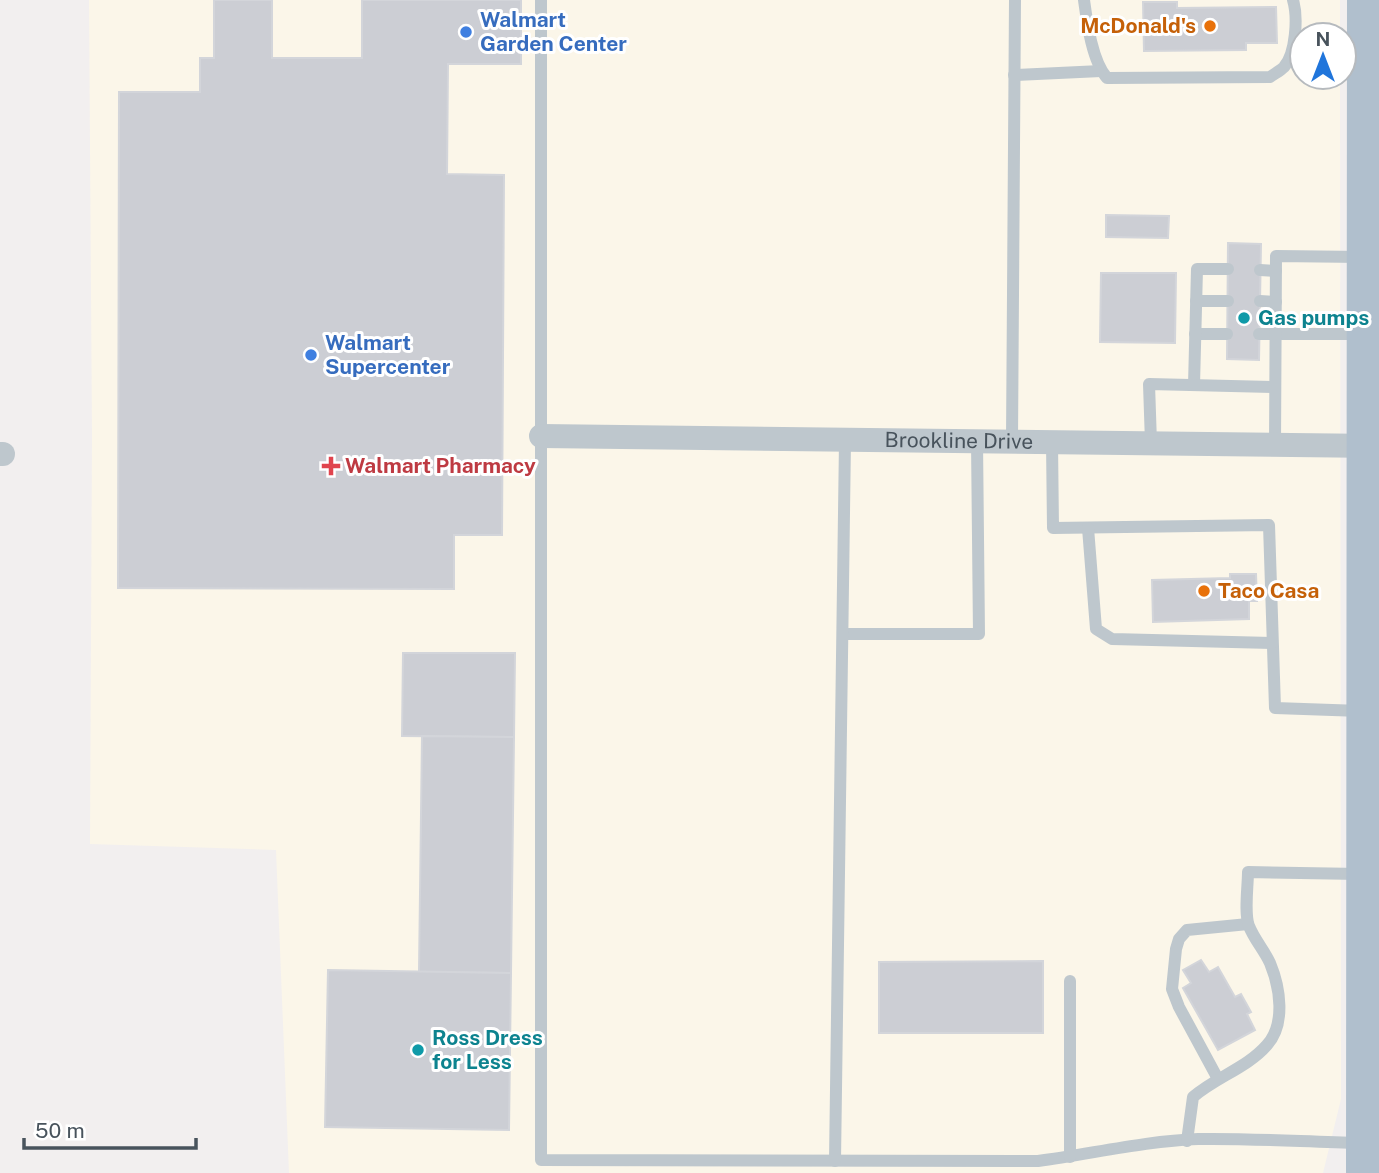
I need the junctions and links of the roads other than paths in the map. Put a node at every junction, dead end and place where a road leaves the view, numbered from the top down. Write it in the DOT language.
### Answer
graph roads {
  1 [pos="541,0"];
  2 [pos="1015,0"];
  3 [pos="1084,0"];
  4 [pos="1293,0"];
  5 [pos="1366,0"];
  6 [pos="1101,71"];
  7 [pos="1014,75"];
  8 [pos="1366,257"];
  9 [pos="1228,270"];
  10 [pos="1260,270"];
  11 [pos="1276,271"];
  12 [pos="1196,301"];
  13 [pos="1228,301"];
  14 [pos="1260,301"];
  15 [pos="1276,302"];
  16 [pos="1195,334"];
  17 [pos="1227,334"];
  18 [pos="1259,334"];
  19 [pos="1276,334"];
  20 [pos="1365,334"];
  21 [pos="1194,385"];
  22 [pos="1275,387"];
  23 [pos="541,436"];
  24 [pos="845,441"];
  25 [pos="977,441"];
  26 [pos="1012,441"];
  27 [pos="1052,442"];
  28 [pos="1151,443"];
  29 [pos="1275,445"];
  30 [pos="1372,446"];
  31 [pos="1088,528"];
  32 [pos="843,634"];
  33 [pos="1272,643"];
  34 [pos="1365,712"];
  35 [pos="1365,874"];
  36 [pos="1248,924"];
  37 [pos="1070,981"];
  38 [pos="1218,1079"];
  39 [pos="1187,1140"];
  40 [pos="1070,1157"];
  41 [pos="1365,1158"];
  42 [pos="835,1161"];
  1 -- 23 [label="lane"];
  2 -- 7 [label="lane"];
  3 -- 6 [label="lane"];
  4 -- 6 [label="lane"];
  5 -- 8 [label="main road"];
  6 -- 7 [label="lane"];
  7 -- 26 [label="lane"];
  8 -- 11 [label="lane"];
  8 -- 20 [label="main road"];
  9 -- 12 [label="lane"];
  10 -- 11 [label="lane"];
  11 -- 15 [label="lane"];
  12 -- 13 [label="lane"];
  12 -- 16 [label="lane"];
  14 -- 15 [label="lane"];
  15 -- 19 [label="lane"];
  16 -- 17 [label="lane"];
  16 -- 21 [label="lane"];
  18 -- 19 [label="lane"];
  19 -- 20 [label="lane"];
  19 -- 22 [label="lane"];
  20 -- 30 [label="main road"];
  21 -- 22 [label="lane"];
  21 -- 28 [label="lane"];
  22 -- 29 [label="lane"];
  23 -- 24 [label="street, Brookline Drive"];
  23 -- 42 [label="lane"];
  24 -- 25 [label="street, Brookline Drive"];
  24 -- 32 [label="lane"];
  25 -- 26 [label="street, Brookline Drive"];
  25 -- 32 [label="lane"];
  26 -- 27 [label="street, Brookline Drive"];
  27 -- 28 [label="street, Brookline Drive"];
  27 -- 31 [label="lane"];
  28 -- 29 [label="street, Brookline Drive"];
  29 -- 30 [label="street, Brookline Drive"];
  30 -- 34 [label="main road"];
  31 -- 33 [label="lane"];
  31 -- 33 [label="lane"];
  32 -- 42 [label="lane"];
  33 -- 34 [label="lane"];
  34 -- 35 [label="main road"];
  35 -- 36 [label="lane"];
  35 -- 41 [label="main road"];
  36 -- 38 [label="lane"];
  36 -- 38 [label="lane"];
  37 -- 40 [label="lane"];
  38 -- 39 [label="lane"];
  39 -- 40 [label="lane"];
  39 -- 41 [label="lane"];
  40 -- 42 [label="lane"];
}
